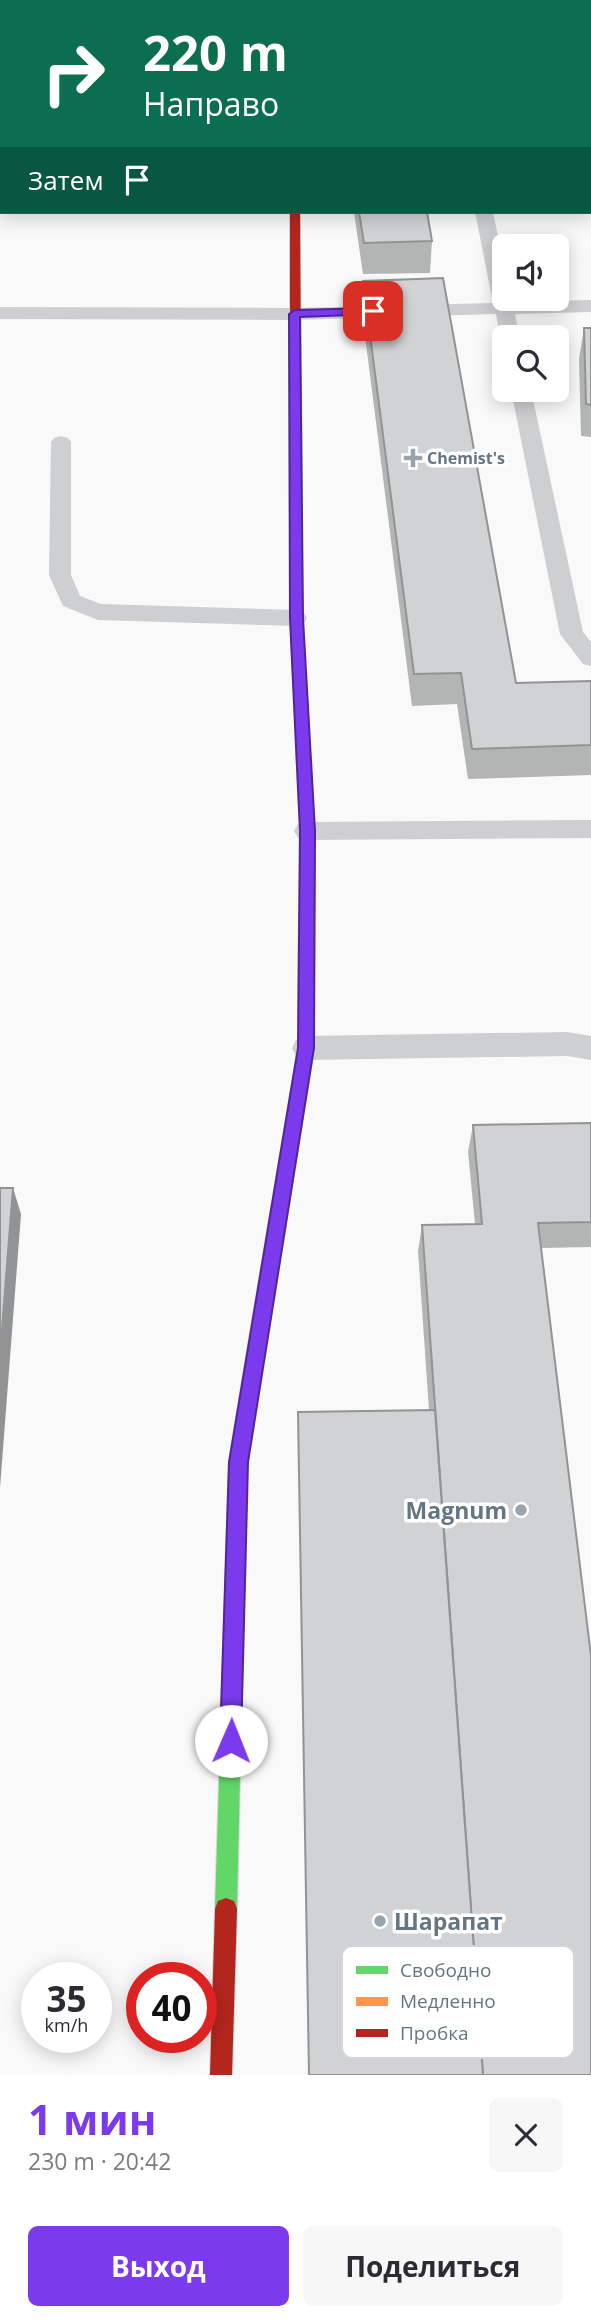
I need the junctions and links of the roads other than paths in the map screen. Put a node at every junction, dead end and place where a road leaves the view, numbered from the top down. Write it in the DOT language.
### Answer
graph roads {
  1 [pos="295,214"];
  2 [pos="484,214"];
  3 [pos="492,250"];
  4 [pos="569,306"];
  5 [pos="591,306"];
  6 [pos="492,307"];
  7 [pos="0,313"];
  8 [pos="295,314"];
  9 [pos="524,402"];
  10 [pos="61,442"];
  11 [pos="296,618"];
  12 [pos="591,658"];
  13 [pos="591,829"];
  14 [pos="307,831"];
  15 [pos="306,1048"];
  16 [pos="591,1048"];
  17 [pos="221,2075"];
  1 -- 8 [label="street"];
  2 -- 3 [label="lane"];
  4 -- 5 [label="lane"];
  6 -- 8 [label="lane"];
  7 -- 8 [label="lane"];
  8 -- 11 [label="street"];
  9 -- 12 [label="lane"];
  10 -- 11 [label="lane"];
  11 -- 14 [label="street"];
  13 -- 14 [label="lane"];
  14 -- 15 [label="street"];
  15 -- 16 [label="lane"];
  15 -- 17 [label="street"];
}
